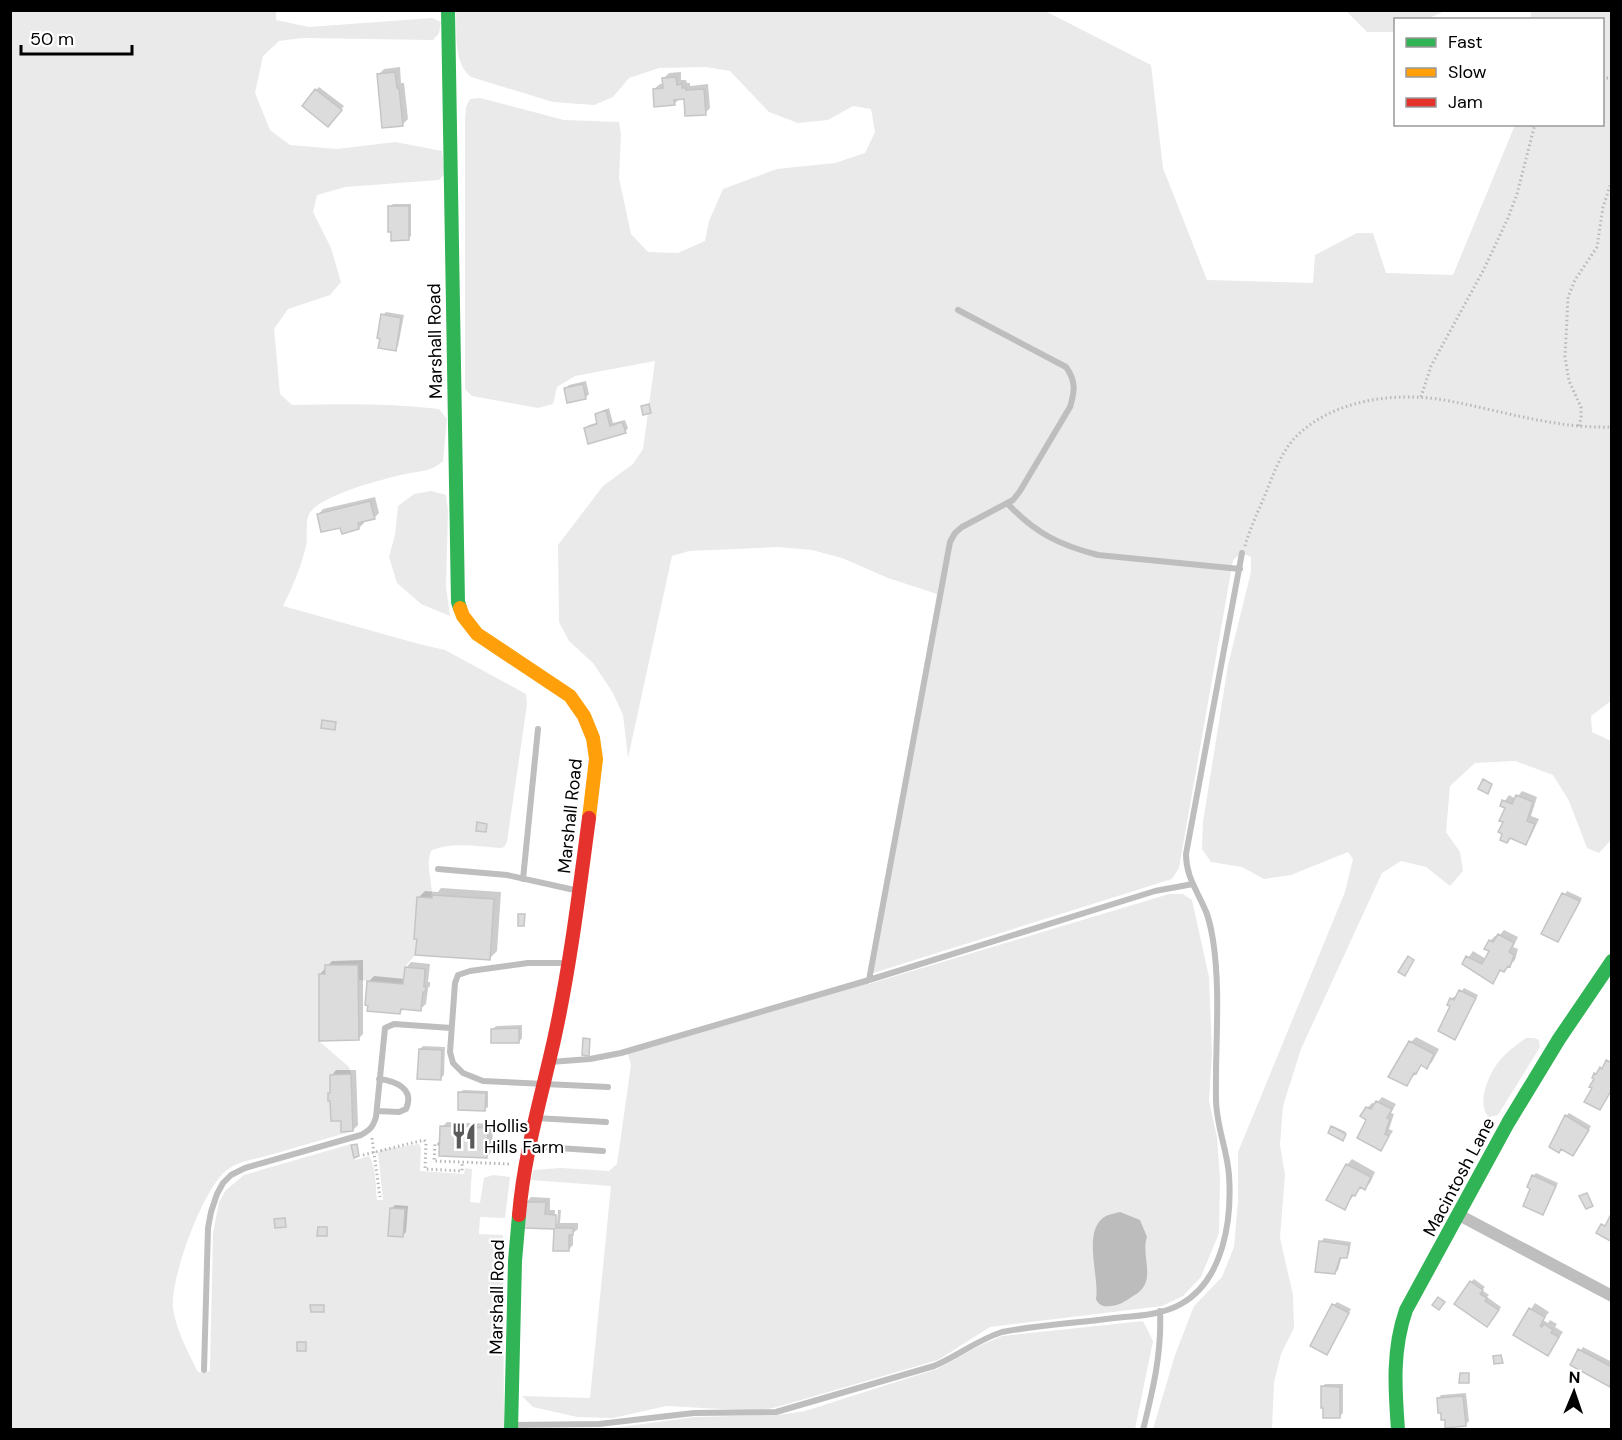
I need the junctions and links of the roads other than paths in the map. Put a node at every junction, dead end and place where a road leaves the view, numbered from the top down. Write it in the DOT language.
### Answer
graph roads {
  1 [pos="448,10"];
  2 [pos="958,310"];
  3 [pos="1007,503"];
  4 [pos="1242,553"];
  5 [pos="1240,569"];
  6 [pos="538,729"];
  7 [pos="438,869"];
  8 [pos="523,879"];
  9 [pos="1192,885"];
  10 [pos="580,891"];
  11 [pos="1611,961"];
  12 [pos="568,963"];
  13 [pos="869,980"];
  14 [pos="451,1028"];
  15 [pos="549,1062"];
  16 [pos="379,1079"];
  17 [pos="544,1083"];
  18 [pos="608,1088"];
  19 [pos="377,1111"];
  20 [pos="535,1118"];
  21 [pos="606,1122"];
  22 [pos="528,1146"];
  23 [pos="603,1150"];
  24 [pos="1459,1215"];
  25 [pos="1611,1296"];
  26 [pos="1160,1311"];
  27 [pos="204,1370"];
  28 [pos="511,1427"];
  29 [pos="1143,1430"];
  30 [pos="1398,1430"];
  1 -- 10 [label="street, Marshall Road"];
  2 -- 3 [label="lane"];
  3 -- 5 [label="lane"];
  3 -- 13 [label="lane"];
  4 -- 5 [label="lane"];
  5 -- 9 [label="lane"];
  6 -- 8 [label="lane"];
  7 -- 8 [label="lane"];
  8 -- 10 [label="lane"];
  9 -- 13 [label="lane"];
  9 -- 26 [label="lane"];
  10 -- 12 [label="street, Marshall Road"];
  11 -- 24 [label="street, Macintosh Lane"];
  12 -- 14 [label="lane"];
  12 -- 15 [label="street, Marshall Road"];
  13 -- 15 [label="lane"];
  14 -- 16 [label="lane"];
  14 -- 17 [label="lane"];
  15 -- 17 [label="street, Marshall Road"];
  16 -- 19 [label="lane"];
  16 -- 19 [label="lane"];
  17 -- 18 [label="lane"];
  17 -- 20 [label="street, Marshall Road"];
  19 -- 27 [label="lane"];
  20 -- 21 [label="lane"];
  20 -- 22 [label="street, Marshall Road"];
  22 -- 23 [label="lane"];
  22 -- 28 [label="street, Marshall Road"];
  24 -- 25 [label="street"];
  24 -- 30 [label="street, Macintosh Lane"];
  26 -- 28 [label="lane"];
  26 -- 29 [label="lane"];
}
